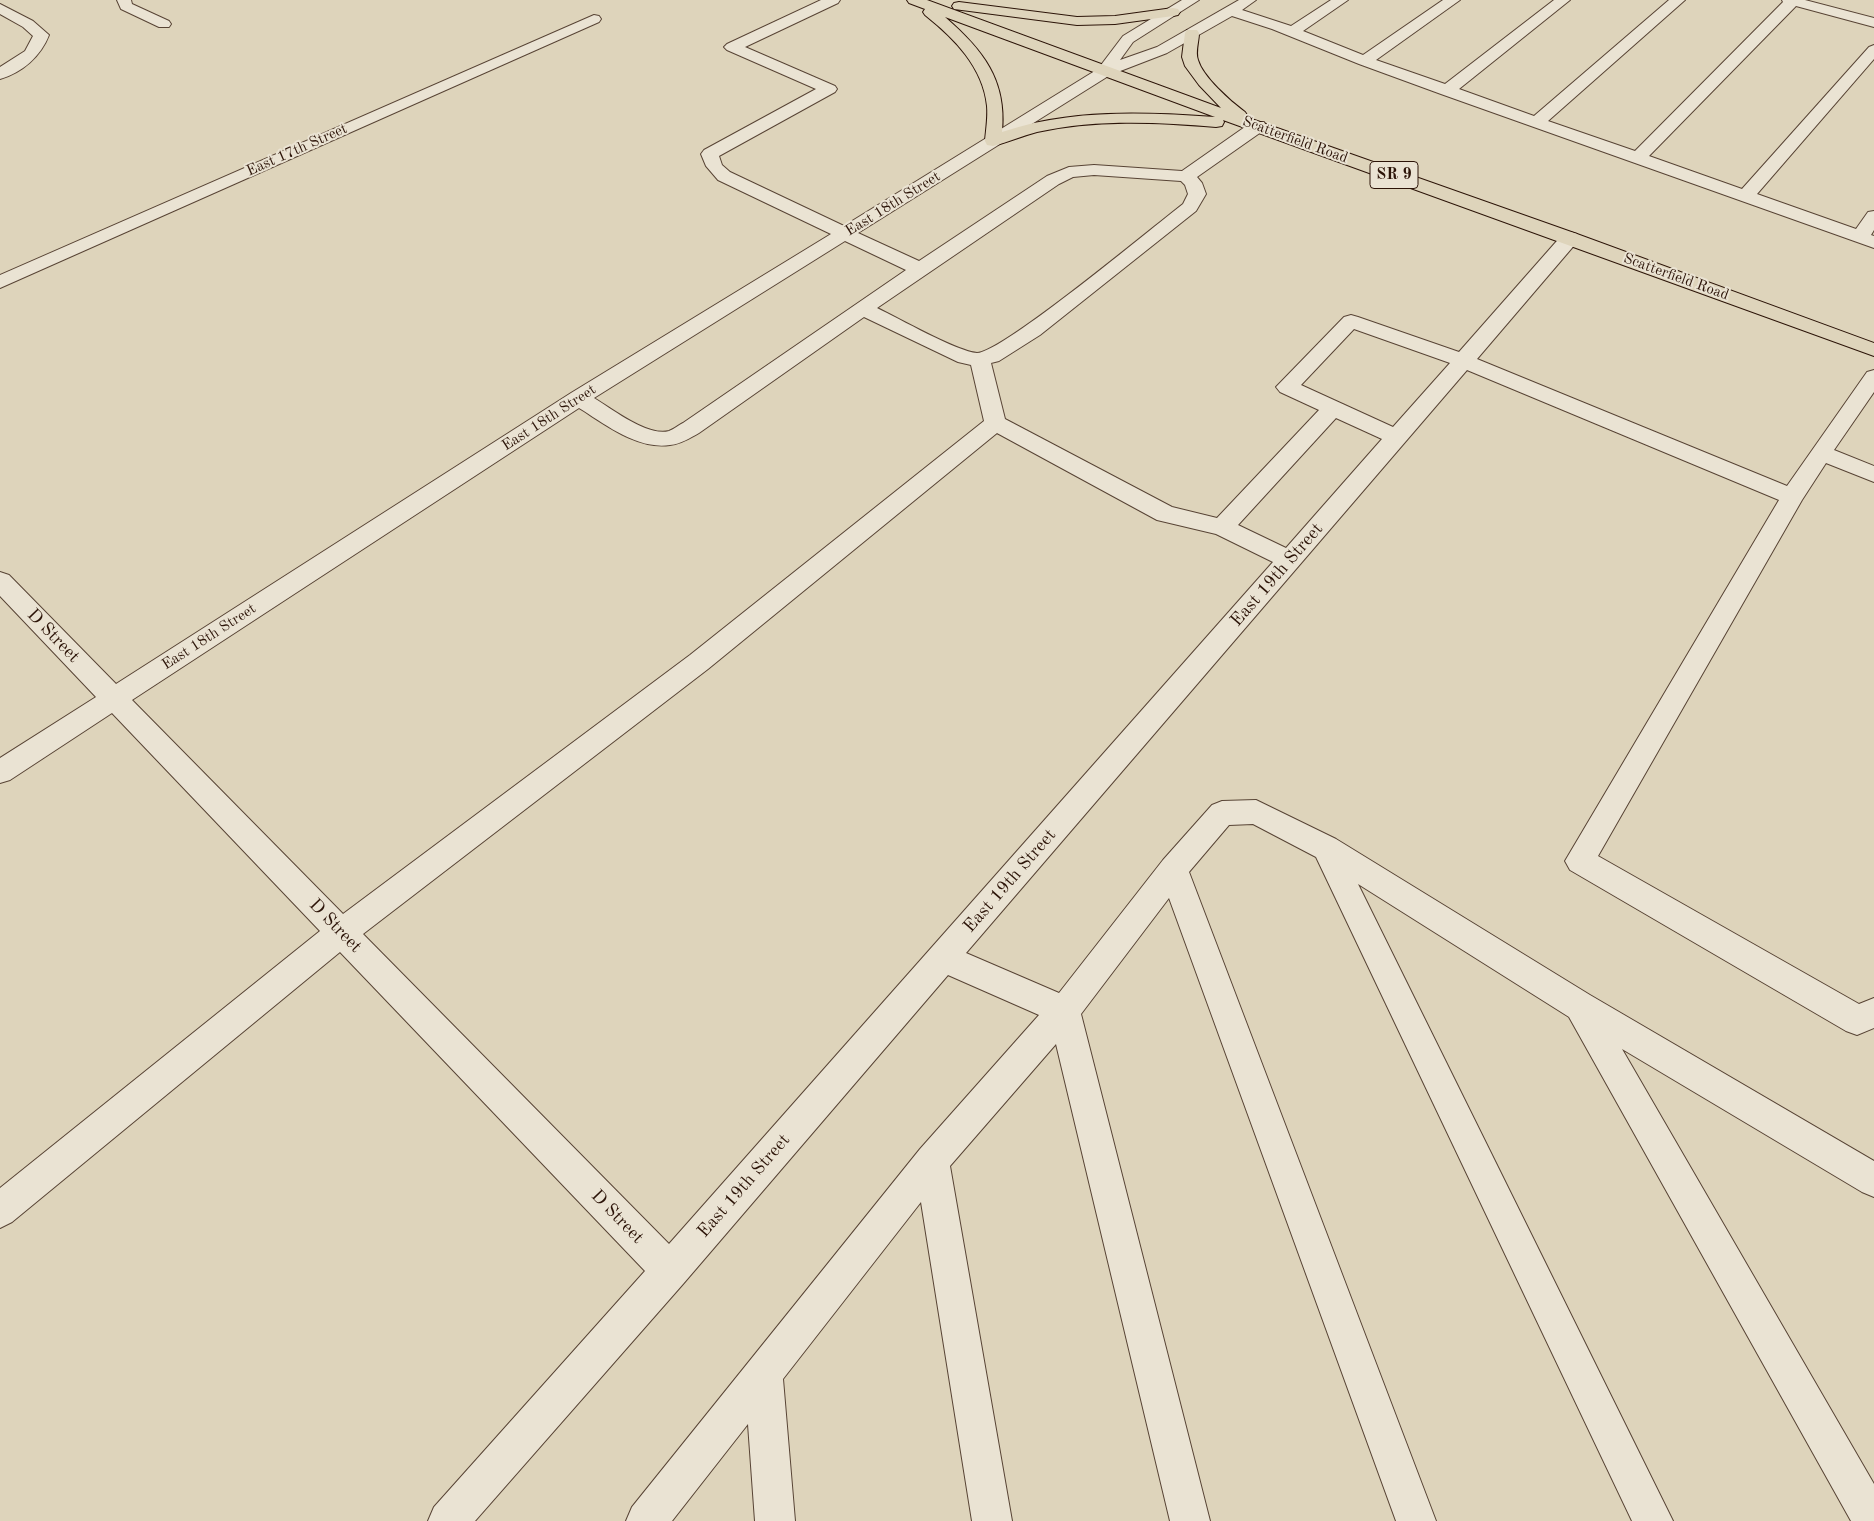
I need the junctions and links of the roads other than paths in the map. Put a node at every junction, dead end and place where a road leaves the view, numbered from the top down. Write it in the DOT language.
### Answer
graph roads {
  1 [pos="124,0"];
  2 [pos="833,0"];
  3 [pos="915,0"];
  4 [pos="1157,0"];
  5 [pos="1249,0"];
  6 [pos="1341,0"];
  7 [pos="1453,0"];
  8 [pos="1563,0"];
  9 [pos="1678,0"];
  10 [pos="1791,1"];
  11 [pos="1182,7"];
  12 [pos="0,8"];
  13 [pos="1231,10"];
  14 [pos="594,19"];
  15 [pos="1874,22"];
  16 [pos="164,24"];
  17 [pos="1292,32"];
  18 [pos="1192,33"];
  19 [pos="1874,50"];
  20 [pos="1364,61"];
  21 [pos="1104,72"];
  22 [pos="0,74"];
  23 [pos="1447,90"];
  24 [pos="1538,122"];
  25 [pos="1258,126"];
  26 [pos="993,141"];
  27 [pos="1638,158"];
  28 [pos="1186,176"];
  29 [pos="1746,196"];
  30 [pos="1874,216"];
  31 [pos="845,234"];
  32 [pos="1570,238"];
  33 [pos="1867,239"];
  34 [pos="920,269"];
  35 [pos="0,282"];
  36 [pos="864,309"];
  37 [pos="1874,350"];
  38 [pos="980,359"];
  39 [pos="1462,360"];
  40 [pos="1874,377"];
  41 [pos="579,398"];
  42 [pos="1333,408"];
  43 [pos="995,423"];
  44 [pos="1397,437"];
  45 [pos="1821,453"];
  46 [pos="1874,474"];
  47 [pos="1792,497"];
  48 [pos="1222,527"];
  49 [pos="1290,560"];
  50 [pos="0,581"];
  51 [pos="114,699"];
  52 [pos="0,772"];
  53 [pos="1326,848"];
  54 [pos="1174,869"];
  55 [pos="341,933"];
  56 [pos="942,958"];
  57 [pos="1579,1006"];
  58 [pos="1064,1011"];
  59 [pos="1874,1013"];
  60 [pos="932,1161"];
  61 [pos="1874,1180"];
  62 [pos="0,1210"];
  63 [pos="670,1271"];
  64 [pos="763,1374"];
  65 [pos="448,1521"];
  66 [pos="646,1521"];
  67 [pos="775,1521"];
  68 [pos="992,1521"];
  69 [pos="1190,1521"];
  70 [pos="1416,1521"];
  71 [pos="1653,1521"];
  72 [pos="1872,1521"];
  1 -- 16 [label="street"];
  2 -- 31 [label="street"];
  3 -- 11 [label="main road"];
  3 -- 21 [label="main road, Scatterfield Road / SR 9"];
  3 -- 26 [label="main road"];
  4 -- 11 [label="street"];
  5 -- 13 [label="street"];
  6 -- 17 [label="street"];
  7 -- 20 [label="street"];
  8 -- 23 [label="street"];
  9 -- 24 [label="street"];
  10 -- 15 [label="street"];
  10 -- 27 [label="street"];
  11 -- 21 [label="street"];
  12 -- 22 [label="street"];
  13 -- 17 [label="street"];
  13 -- 18 [label="street"];
  14 -- 35 [label="street, East 17th Street"];
  17 -- 20 [label="street"];
  18 -- 21 [label="street"];
  18 -- 25 [label="main road"];
  19 -- 29 [label="street"];
  20 -- 23 [label="street"];
  21 -- 25 [label="main road, Scatterfield Road / SR 9"];
  21 -- 26 [label="street, East 18th Street"];
  23 -- 24 [label="street"];
  24 -- 27 [label="street"];
  25 -- 26 [label="main road"];
  25 -- 28 [label="street"];
  25 -- 32 [label="main road, Scatterfield Road / SR 9"];
  26 -- 31 [label="street, East 18th Street"];
  27 -- 29 [label="street"];
  28 -- 34 [label="street"];
  28 -- 38 [label="street"];
  29 -- 33 [label="street"];
  30 -- 33 [label="street"];
  31 -- 34 [label="street"];
  31 -- 41 [label="street, East 18th Street"];
  32 -- 37 [label="main road, Scatterfield Road / SR 9"];
  32 -- 39 [label="street, East 19th Street"];
  34 -- 36 [label="street"];
  36 -- 38 [label="street"];
  36 -- 41 [label="street"];
  38 -- 43 [label="street"];
  39 -- 42 [label="street"];
  39 -- 44 [label="street, East 19th Street"];
  39 -- 47 [label="street"];
  40 -- 45 [label="street"];
  41 -- 51 [label="street, East 18th Street"];
  42 -- 44 [label="street"];
  42 -- 48 [label="street"];
  43 -- 48 [label="street"];
  43 -- 55 [label="street"];
  44 -- 49 [label="street, East 19th Street"];
  45 -- 46 [label="street"];
  45 -- 47 [label="street"];
  47 -- 59 [label="street"];
  48 -- 49 [label="street"];
  49 -- 56 [label="street, East 19th Street"];
  50 -- 51 [label="street, D Street"];
  51 -- 52 [label="street, East 18th Street"];
  51 -- 55 [label="street, D Street"];
  53 -- 54 [label="street"];
  53 -- 57 [label="street"];
  53 -- 71 [label="street"];
  54 -- 58 [label="street"];
  54 -- 70 [label="street"];
  55 -- 62 [label="street"];
  55 -- 63 [label="street, D Street"];
  56 -- 58 [label="street"];
  56 -- 63 [label="street, East 19th Street"];
  57 -- 61 [label="street"];
  57 -- 72 [label="street"];
  58 -- 60 [label="street"];
  58 -- 69 [label="street"];
  60 -- 64 [label="street"];
  60 -- 68 [label="street"];
  63 -- 65 [label="street, East 19th Street"];
  64 -- 66 [label="street"];
  64 -- 67 [label="street"];
}
